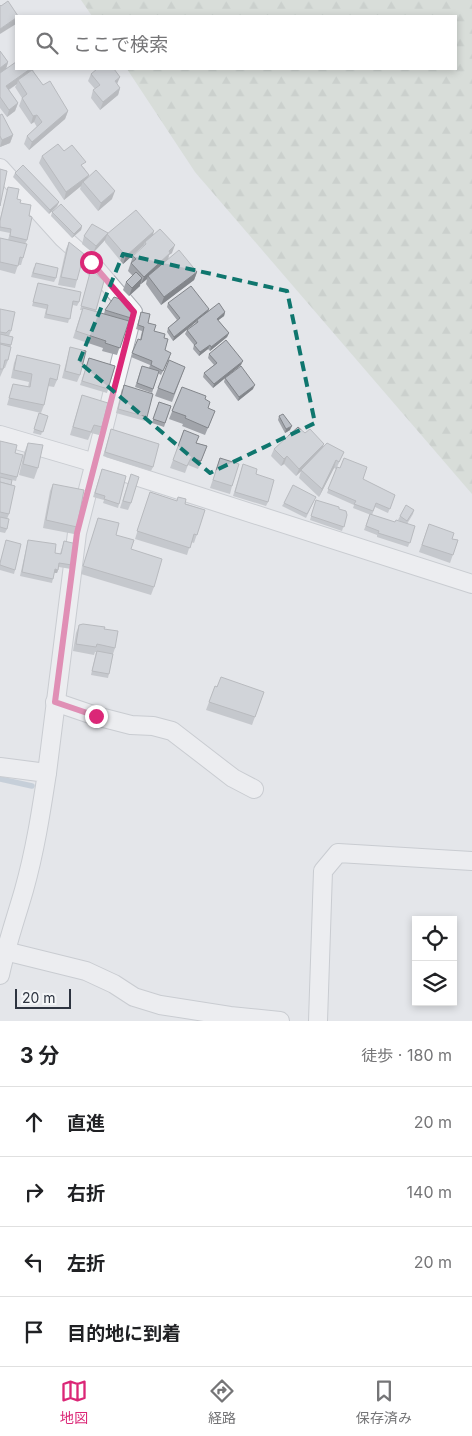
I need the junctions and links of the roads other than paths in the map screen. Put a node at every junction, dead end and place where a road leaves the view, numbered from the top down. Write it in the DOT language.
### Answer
graph roads {
  1 [pos="0,168"];
  2 [pos="0,435"];
  3 [pos="95,462"];
  4 [pos="472,584"];
  5 [pos="55,702"];
  6 [pos="0,767"];
  7 [pos="47,773"];
  8 [pos="254,789"];
  9 [pos="472,861"];
  10 [pos="5,951"];
  11 [pos="0,975"];
  12 [pos="280,1021"];
  13 [pos="318,1021"];
  1 -- 3 [label="street"];
  2 -- 3 [label="street"];
  3 -- 4 [label="street"];
  3 -- 5 [label="street"];
  5 -- 7 [label="street"];
  5 -- 8 [label="street"];
  6 -- 7 [label="street"];
  7 -- 10 [label="street"];
  9 -- 13 [label="street"];
  10 -- 11 [label="street"];
  10 -- 12 [label="street"];
}
